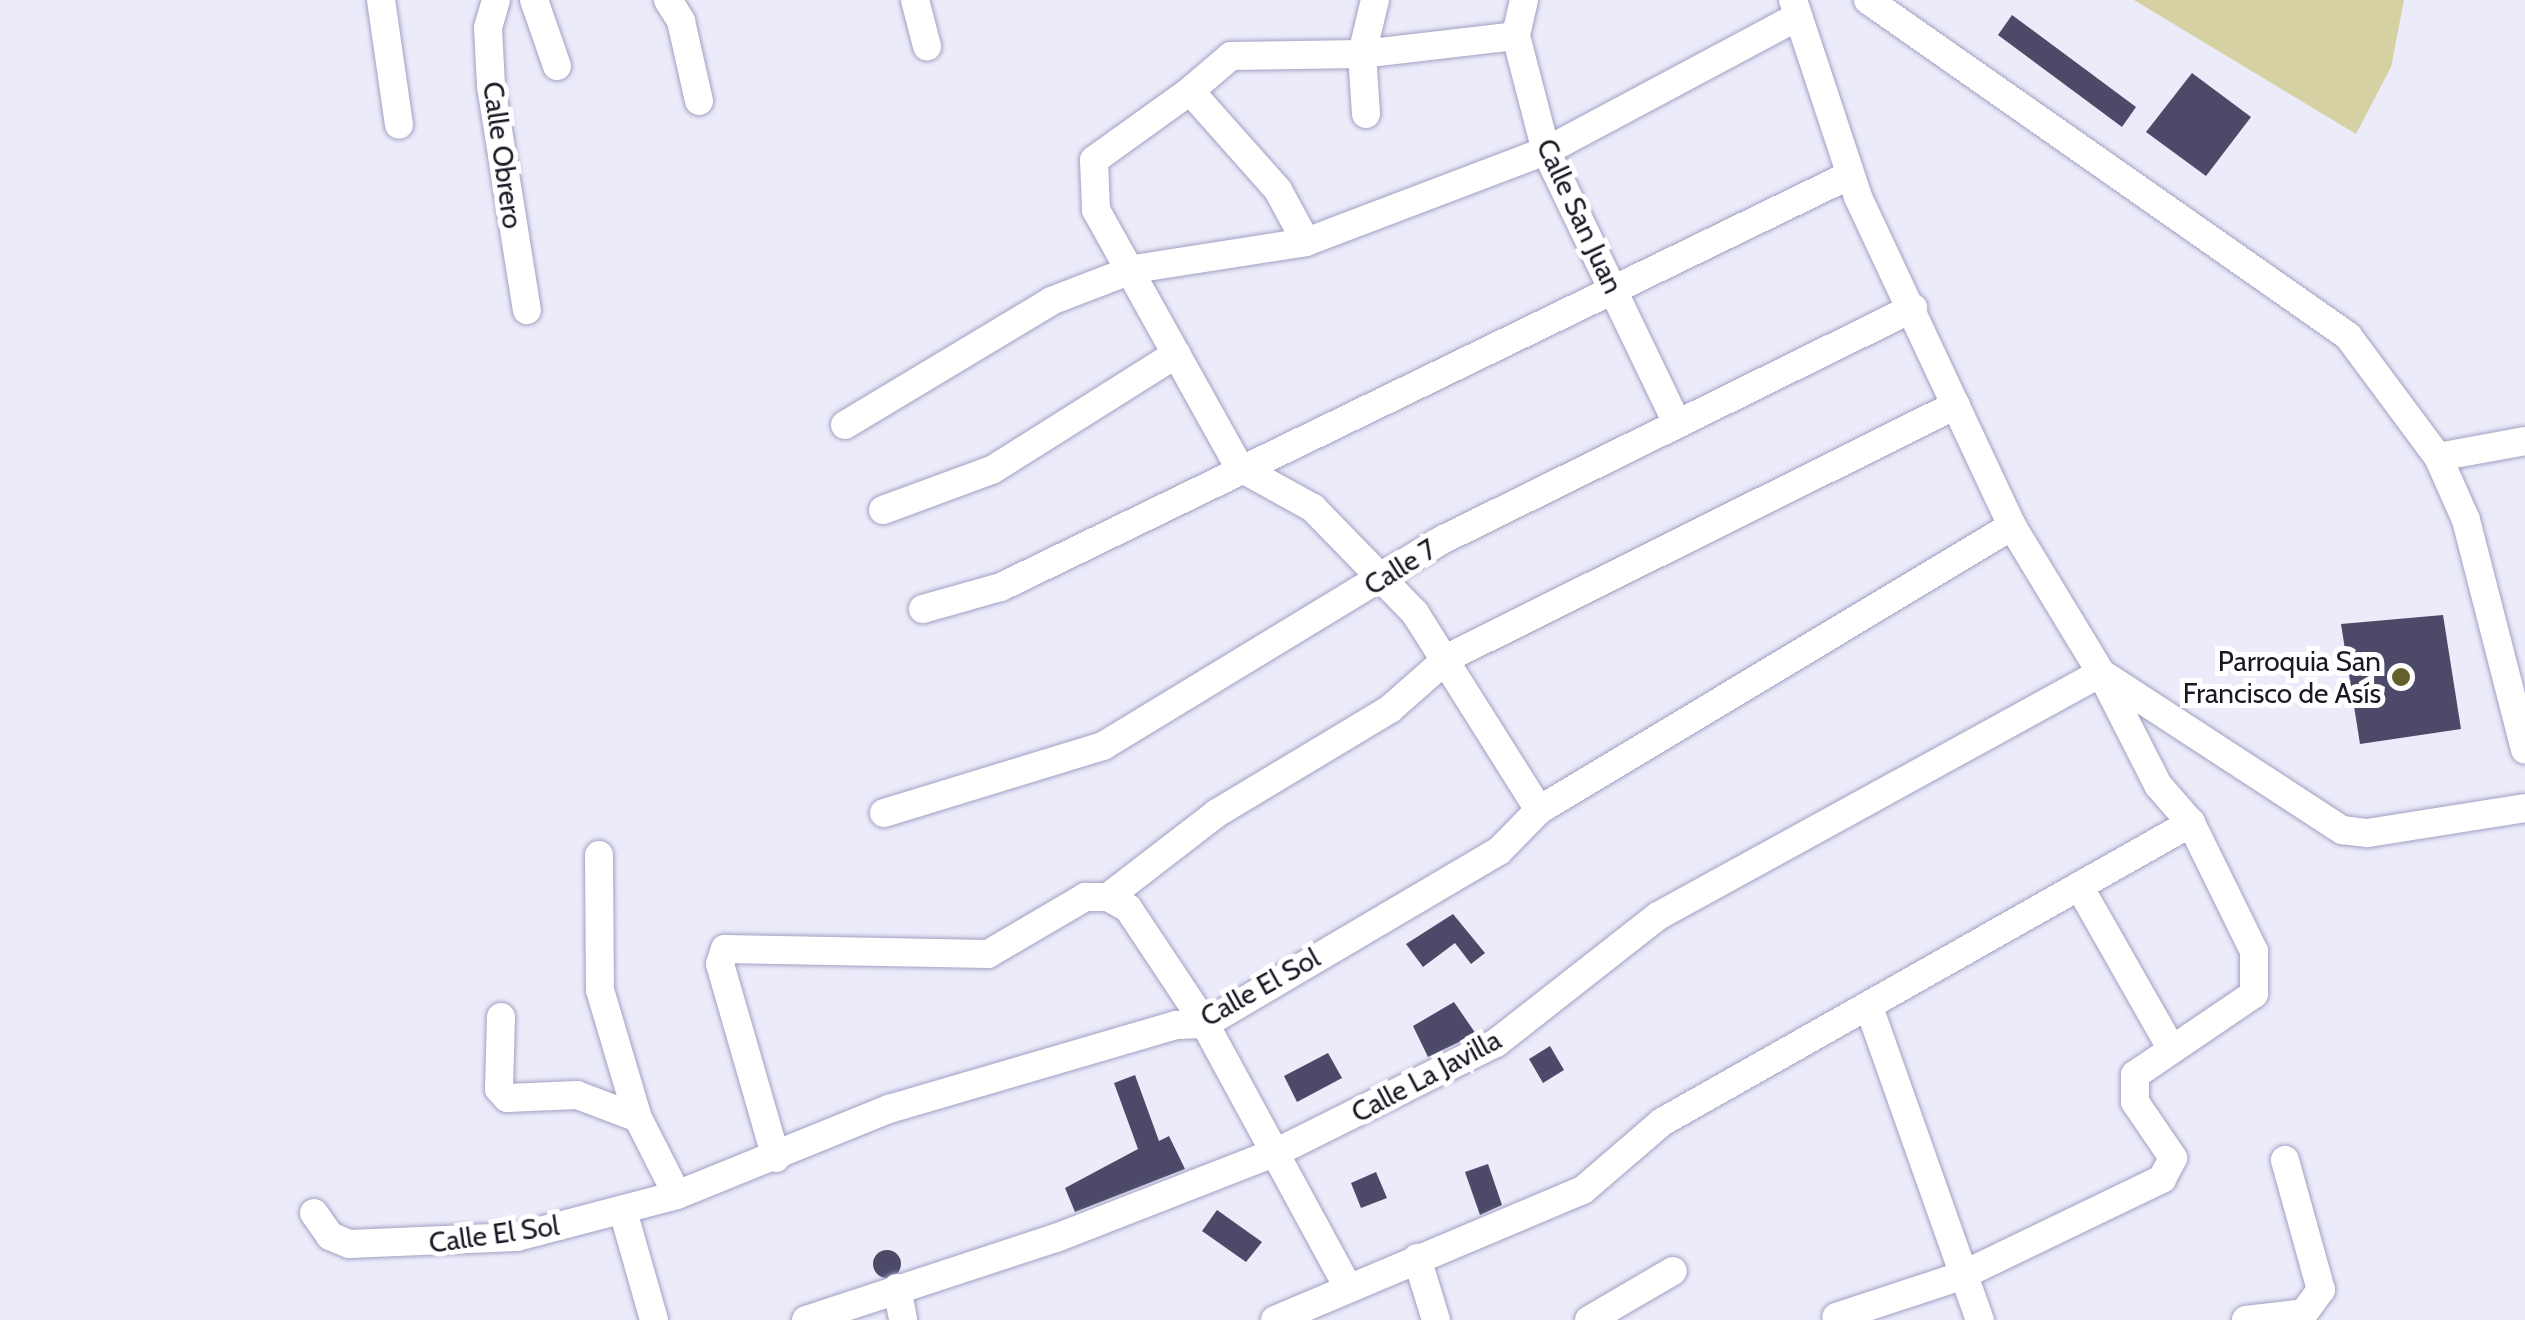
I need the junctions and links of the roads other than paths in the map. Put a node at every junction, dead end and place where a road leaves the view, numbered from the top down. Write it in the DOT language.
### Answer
graph roads {
  1 [pos="381,0"];
  2 [pos="496,0"];
  3 [pos="534,0"];
  4 [pos="668,0"];
  5 [pos="915,0"];
  6 [pos="1375,0"];
  7 [pos="1524,0"];
  8 [pos="1868,0"];
  9 [pos="1794,9"];
  10 [pos="1516,36"];
  11 [pos="927,46"];
  12 [pos="1362,54"];
  13 [pos="557,66"];
  14 [pos="1190,91"];
  15 [pos="699,101"];
  16 [pos="1366,114"];
  17 [pos="399,125"];
  18 [pos="1546,151"];
  19 [pos="1850,175"];
  20 [pos="1306,242"];
  21 [pos="1134,269"];
  22 [pos="1614,288"];
  23 [pos="1913,308"];
  24 [pos="527,310"];
  25 [pos="1176,354"];
  26 [pos="1956,405"];
  27 [pos="1677,422"];
  28 [pos="845,425"];
  29 [pos="2525,441"];
  30 [pos="2438,457"];
  31 [pos="1240,467"];
  32 [pos="883,510"];
  33 [pos="2012,526"];
  34 [pos="1382,579"];
  35 [pos="923,609"];
  36 [pos="1449,657"];
  37 [pos="2101,672"];
  38 [pos="2525,750"];
  39 [pos="2525,808"];
  40 [pos="1539,810"];
  41 [pos="884,813"];
  42 [pos="2190,823"];
  43 [pos="599,855"];
  44 [pos="2079,886"];
  45 [pos="1108,897"];
  46 [pos="1868,1007"];
  47 [pos="502,1017"];
  48 [pos="1204,1024"];
  49 [pos="2171,1048"];
  50 [pos="638,1118"];
  51 [pos="1277,1152"];
  52 [pos="776,1158"];
  53 [pos="2284,1160"];
  54 [pos="677,1195"];
  55 [pos="622,1211"];
  56 [pos="314,1213"];
  57 [pos="1417,1258"];
  58 [pos="1672,1270"];
  59 [pos="1958,1277"];
  60 [pos="1348,1287"];
  61 [pos="896,1288"];
  62 [pos="1629,1310"];
  63 [pos="1836,1317"];
  64 [pos="654,1320"];
  65 [pos="806,1320"];
  66 [pos="903,1320"];
  67 [pos="1275,1320"];
  68 [pos="1436,1320"];
  69 [pos="1590,1320"];
  70 [pos="1980,1320"];
  71 [pos="2246,1320"];
  1 -- 17 [label="street"];
  2 -- 24 [label="street, Calle Obrero"];
  3 -- 13 [label="street"];
  4 -- 15 [label="street"];
  5 -- 11 [label="street"];
  6 -- 12 [label="street"];
  7 -- 10 [label="street, Calle San Juan"];
  8 -- 30 [label="street"];
  9 -- 18 [label="street"];
  9 -- 19 [label="street"];
  10 -- 12 [label="street"];
  10 -- 18 [label="street, Calle San Juan"];
  12 -- 14 [label="street"];
  12 -- 16 [label="street"];
  14 -- 20 [label="street"];
  14 -- 21 [label="street"];
  18 -- 20 [label="street"];
  18 -- 22 [label="street, Calle San Juan"];
  19 -- 22 [label="street"];
  19 -- 23 [label="street"];
  20 -- 21 [label="street"];
  21 -- 25 [label="street"];
  21 -- 28 [label="street"];
  22 -- 27 [label="street, Calle San Juan"];
  22 -- 31 [label="street"];
  23 -- 26 [label="street"];
  23 -- 27 [label="street, Calle 7"];
  25 -- 31 [label="street"];
  25 -- 32 [label="street"];
  26 -- 33 [label="street"];
  26 -- 36 [label="street"];
  27 -- 34 [label="street, Calle 7"];
  29 -- 30 [label="street"];
  30 -- 38 [label="street"];
  31 -- 34 [label="street"];
  31 -- 35 [label="street"];
  33 -- 37 [label="street"];
  33 -- 40 [label="street, Calle El Sol"];
  34 -- 36 [label="street"];
  34 -- 41 [label="street, Calle 7"];
  36 -- 40 [label="street"];
  36 -- 45 [label="street"];
  37 -- 39 [label="street"];
  37 -- 42 [label="street"];
  37 -- 51 [label="street, Calle La Javilla"];
  40 -- 48 [label="street, Calle El Sol"];
  42 -- 44 [label="street"];
  42 -- 49 [label="street"];
  43 -- 50 [label="street"];
  44 -- 46 [label="street"];
  44 -- 49 [label="street"];
  45 -- 48 [label="street"];
  45 -- 52 [label="street"];
  46 -- 57 [label="street"];
  46 -- 59 [label="street"];
  47 -- 50 [label="street"];
  48 -- 51 [label="street"];
  48 -- 52 [label="street, Calle El Sol"];
  49 -- 59 [label="street"];
  50 -- 54 [label="street"];
  51 -- 60 [label="street"];
  51 -- 61 [label="street, Calle La Javilla"];
  52 -- 54 [label="street, Calle El Sol"];
  53 -- 71 [label="street"];
  54 -- 55 [label="street, Calle El Sol"];
  55 -- 56 [label="street, Calle El Sol"];
  55 -- 64 [label="street"];
  57 -- 60 [label="street"];
  57 -- 68 [label="street"];
  58 -- 62 [label="street"];
  59 -- 63 [label="street"];
  59 -- 70 [label="street"];
  60 -- 67 [label="street"];
  61 -- 65 [label="street, Calle La Javilla"];
  61 -- 66 [label="street"];
  62 -- 69 [label="street"];
}
